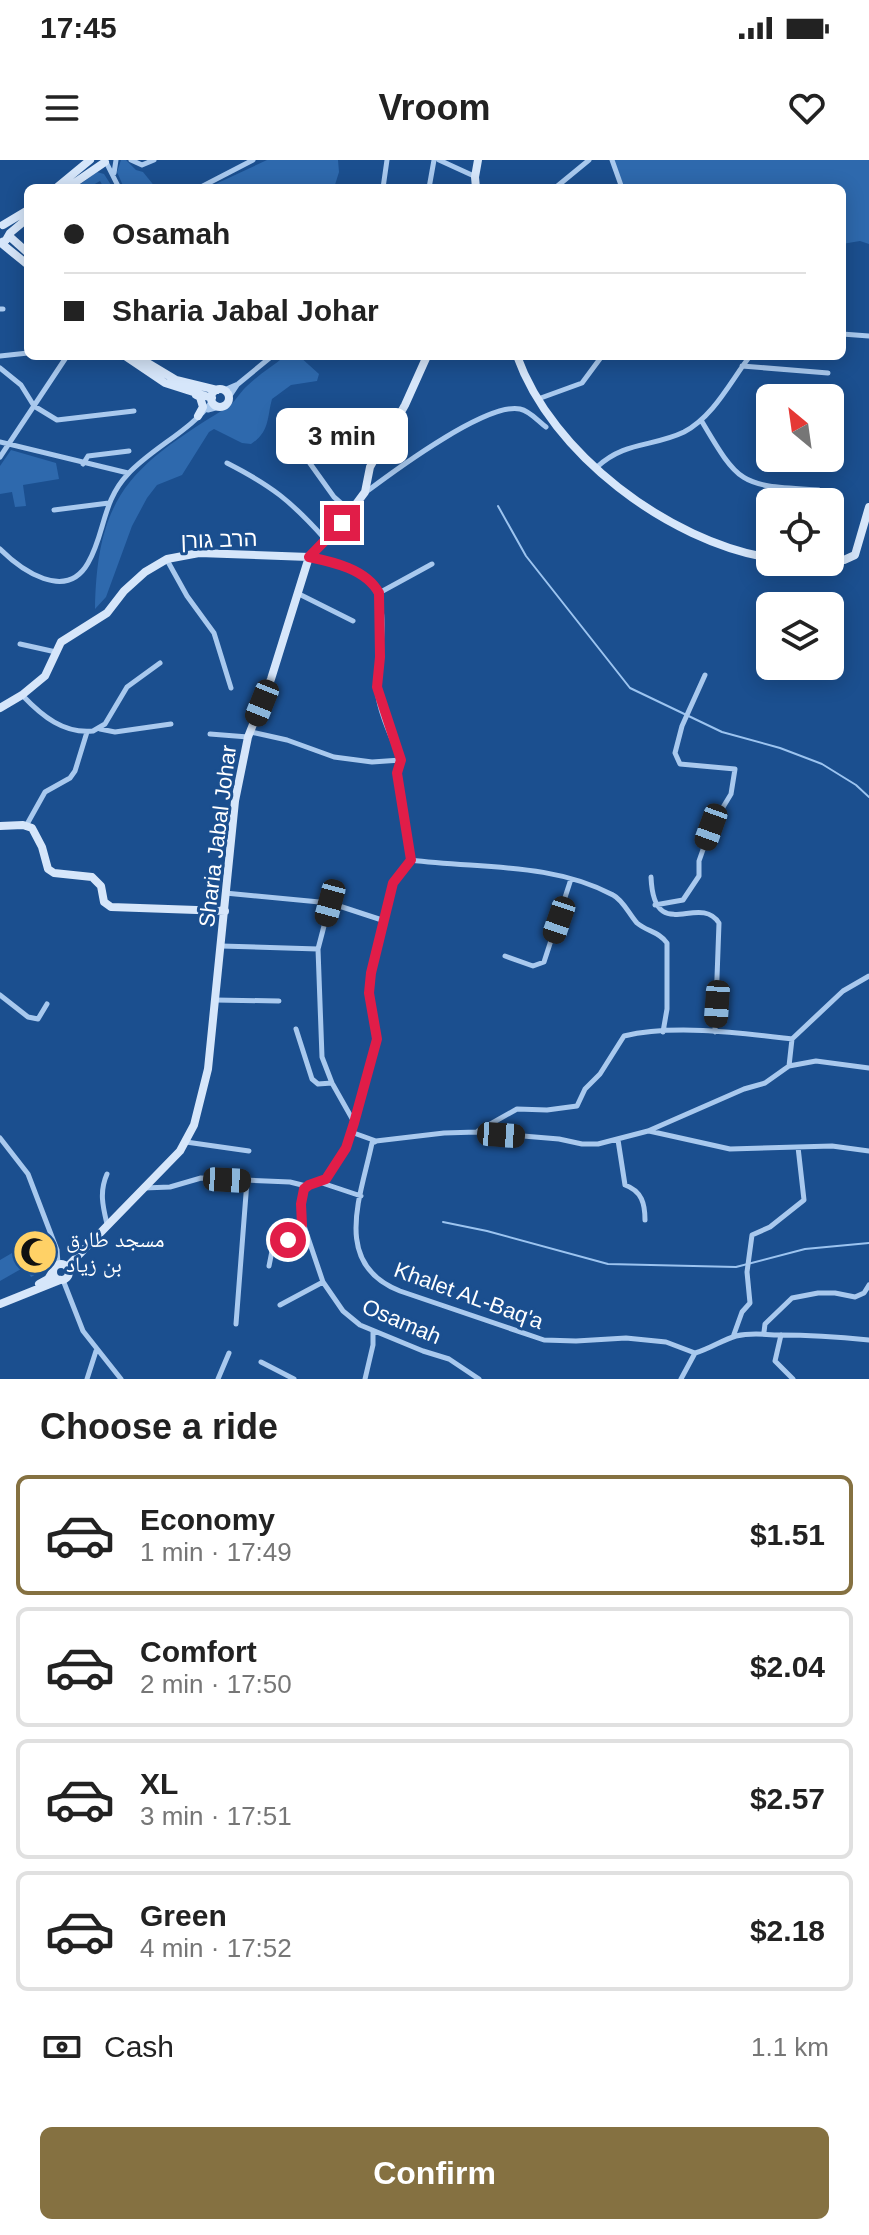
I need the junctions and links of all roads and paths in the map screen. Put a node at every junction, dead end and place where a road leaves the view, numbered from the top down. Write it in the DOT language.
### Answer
graph roads {
  1 [pos="90,160"];
  2 [pos="131,160"];
  3 [pos="154,160"];
  4 [pos="253,160"];
  5 [pos="387,160"];
  6 [pos="436,160"];
  7 [pos="460,160"];
  8 [pos="478,160"];
  9 [pos="589,160"];
  10 [pos="612,160"];
  11 [pos="108,161"];
  12 [pos="451,166"];
  13 [pos="475,176"];
  14 [pos="61,184"];
  15 [pos="73,184"];
  16 [pos="118,184"];
  17 [pos="207,184"];
  18 [pos="384,184"];
  19 [pos="430,184"];
  20 [pos="476,184"];
  21 [pos="560,184"];
  22 [pos="621,184"];
  23 [pos="24,212"];
  24 [pos="24,222"];
  25 [pos="1,224"];
  26 [pos="10,234"];
  27 [pos="1,243"];
  28 [pos="24,249"];
  29 [pos="24,262"];
  30 [pos="846,334"];
  31 [pos="869,336"];
  32 [pos="24,353"];
  33 [pos="0,356"];
  34 [pos="64,360"];
  35 [pos="130,360"];
  36 [pos="143,360"];
  37 [pos="267,360"];
  38 [pos="425,360"];
  39 [pos="519,360"];
  40 [pos="599,360"];
  41 [pos="747,360"];
  42 [pos="742,366"];
  43 [pos="0,368"];
  44 [pos="828,373"];
  45 [pos="192,393"];
  46 [pos="219,397"];
  47 [pos="538,400"];
  48 [pos="34,406"];
  49 [pos="134,411"];
  50 [pos="201,414"];
  51 [pos="701,420"];
  52 [pos="546,427"];
  53 [pos="0,442"];
  54 [pos="10,444"];
  55 [pos="129,451"];
  56 [pos="304,455"];
  57 [pos="0,457"];
  58 [pos="227,463"];
  59 [pos="83,464"];
  60 [pos="597,467"];
  61 [pos="128,473"];
  62 [pos="794,488"];
  63 [pos="365,492"];
  64 [pos="109,503"];
  65 [pos="869,507"];
  66 [pos="54,510"];
  67 [pos="351,512"];
  68 [pos="325,539"];
  69 [pos="0,549"];
  70 [pos="756,555"];
  71 [pos="309,557"];
  72 [pos="167,559"];
  73 [pos="844,560"];
  74 [pos="432,564"];
  75 [pos="379,593"];
  76 [pos="299,594"];
  77 [pos="353,621"];
  78 [pos="20,644"];
  79 [pos="57,652"];
  80 [pos="160,663"];
  81 [pos="705,675"];
  82 [pos="231,688"];
  83 [pos="22,695"];
  84 [pos="0,708"];
  85 [pos="171,724"];
  86 [pos="99,729"];
  87 [pos="87,732"];
  88 [pos="210,734"];
  89 [pos="249,735"];
  90 [pos="401,760"];
  91 [pos="0,826"];
  92 [pos="26,826"];
  93 [pos="411,860"];
  94 [pos="651,877"];
  95 [pos="571,879"];
  96 [pos="225,893"];
  97 [pos="330,903"];
  98 [pos="655,905"];
  99 [pos="225,911"];
  100 [pos="387,914"];
  101 [pos="221,946"];
  102 [pos="318,949"];
  103 [pos="505,956"];
  104 [pos="869,976"];
  105 [pos="0,995"];
  106 [pos="215,1000"];
  107 [pos="279,1001"];
  108 [pos="47,1004"];
  109 [pos="296,1029"];
  110 [pos="663,1032"];
  111 [pos="715,1032"];
  112 [pos="792,1039"];
  113 [pos="789,1066"];
  114 [pos="869,1068"];
  115 [pos="332,1083"];
  116 [pos="354,1123"];
  117 [pos="648,1131"];
  118 [pos="351,1132"];
  119 [pos="477,1132"];
  120 [pos="0,1138"];
  121 [pos="618,1140"];
  122 [pos="376,1141"];
  123 [pos="186,1142"];
  124 [pos="798,1147"];
  125 [pos="249,1151"];
  126 [pos="869,1151"];
  127 [pos="107,1174"];
  128 [pos="247,1181"];
  129 [pos="321,1183"];
  130 [pos="306,1186"];
  131 [pos="143,1189"];
  132 [pos="361,1196"];
  133 [pos="645,1220"];
  134 [pos="107,1224"];
  135 [pos="302,1225"];
  136 [pos="269,1266"];
  137 [pos="59,1268"];
  138 [pos="62,1280"];
  139 [pos="323,1282"];
  140 [pos="869,1285"];
  141 [pos="0,1302"];
  142 [pos="280,1305"];
  143 [pos="236,1324"];
  144 [pos="373,1331"];
  145 [pos="764,1332"];
  146 [pos="781,1335"];
  147 [pos="733,1337"];
  148 [pos="869,1340"];
  149 [pos="96,1351"];
  150 [pos="229,1353"];
  151 [pos="695,1353"];
  152 [pos="261,1362"];
  153 [pos="87,1379"];
  154 [pos="121,1379"];
  155 [pos="218,1379"];
  156 [pos="294,1379"];
  157 [pos="365,1379"];
  158 [pos="479,1379"];
  159 [pos="681,1379"];
  160 [pos="793,1379"];
  1 -- 14 [label="street"];
  2 -- 3 [label="street"];
  4 -- 17 [label="street"];
  5 -- 18 [label="street"];
  6 -- 12 [label="street"];
  6 -- 19 [label="street"];
  7 -- 12 [label="street"];
  8 -- 13 [label="street"];
  9 -- 21 [label="street"];
  10 -- 22 [label="street"];
  11 -- 15 [label="street"];
  11 -- 16 [label="street"];
  12 -- 13 [label="street"];
  13 -- 20 [label="street"];
  23 -- 25 [label="street"];
  24 -- 26 [label="street"];
  25 -- 26 [label="street"];
  26 -- 27 [label="street"];
  26 -- 28 [label="street"];
  27 -- 29 [label="street"];
  30 -- 31 [label="street"];
  32 -- 33 [label="street"];
  34 -- 48 [label="street"];
  35 -- 45 [label="street"];
  36 -- 46 [label="street"];
  37 -- 46 [label="street"];
  38 -- 63 [label="street, Sharia Jabal Johar"];
  39 -- 47 [label="street"];
  40 -- 47 [label="street"];
  41 -- 42 [label="street"];
  42 -- 44 [label="street"];
  42 -- 51 [label="street"];
  43 -- 48 [label="street"];
  45 -- 46 [label="street"];
  45 -- 50 [label="street"];
  46 -- 50 [label="street"];
  47 -- 60 [label="street"];
  48 -- 49 [label="street"];
  48 -- 54 [label="street"];
  50 -- 61 [label="street"];
  51 -- 60 [label="street"];
  51 -- 62 [label="street"];
  52 -- 63 [label="street"];
  53 -- 54 [label="street"];
  54 -- 57 [label="street"];
  54 -- 59 [label="street"];
  55 -- 59 [label="street"];
  56 -- 67 [label="street"];
  58 -- 68 [label="street"];
  59 -- 61 [label="street"];
  60 -- 70 [label="street"];
  61 -- 64 [label="street"];
  63 -- 67 [label="street, Sharia Jabal Johar"];
  64 -- 66 [label="street"];
  64 -- 69 [label="street"];
  65 -- 73 [label="street"];
  67 -- 68 [label="street, Sharia Jabal Johar"];
  68 -- 71 [label="street, Sharia Jabal Johar"];
  71 -- 72 [label="street, הרב גורן"];
  71 -- 75 [label="street"];
  71 -- 76 [label="street, Sharia Jabal Johar"];
  72 -- 79 [label="street, הרב גורן"];
  72 -- 82 [label="street"];
  74 -- 75 [label="street"];
  75 -- 90 [label="street"];
  76 -- 77 [label="street"];
  76 -- 89 [label="street, Sharia Jabal Johar"];
  78 -- 79 [label="street"];
  79 -- 83 [label="street, הרב גורן"];
  80 -- 86 [label="street"];
  81 -- 98 [label="street"];
  83 -- 84 [label="street, הרב גורן"];
  83 -- 87 [label="street"];
  85 -- 86 [label="street"];
  86 -- 87 [label="street"];
  87 -- 92 [label="street"];
  88 -- 89 [label="street"];
  89 -- 90 [label="street"];
  89 -- 96 [label="street, Sharia Jabal Johar"];
  90 -- 93 [label="street"];
  91 -- 92 [label="street"];
  92 -- 99 [label="street"];
  93 -- 95 [label="street"];
  93 -- 100 [label="street"];
  94 -- 98 [label="street"];
  95 -- 103 [label="street"];
  95 -- 110 [label="street"];
  96 -- 97 [label="street"];
  96 -- 99 [label="street, Sharia Jabal Johar"];
  97 -- 100 [label="street"];
  97 -- 102 [label="street"];
  98 -- 111 [label="street"];
  99 -- 101 [label="street, Sharia Jabal Johar"];
  100 -- 116 [label="street"];
  101 -- 102 [label="street"];
  101 -- 106 [label="street, Sharia Jabal Johar"];
  102 -- 115 [label="street"];
  104 -- 112 [label="street"];
  105 -- 108 [label="street"];
  106 -- 107 [label="street"];
  106 -- 123 [label="street, Sharia Jabal Johar"];
  109 -- 115 [label="street"];
  110 -- 111 [label="street"];
  110 -- 119 [label="street"];
  111 -- 112 [label="street"];
  112 -- 113 [label="street"];
  113 -- 114 [label="street"];
  113 -- 117 [label="street"];
  115 -- 116 [label="street"];
  116 -- 118 [label="street"];
  117 -- 121 [label="street"];
  117 -- 124 [label="street"];
  118 -- 122 [label="street"];
  118 -- 129 [label="street"];
  119 -- 121 [label="street"];
  119 -- 122 [label="street"];
  120 -- 137 [label="street"];
  121 -- 133 [label="street"];
  122 -- 132 [label="street, Khalet AL-Baq'a"];
  123 -- 125 [label="street"];
  123 -- 131 [label="street, Sharia Jabal Johar"];
  124 -- 126 [label="street"];
  124 -- 147 [label="street"];
  127 -- 134 [label="street"];
  128 -- 130 [label="street"];
  128 -- 131 [label="street"];
  128 -- 143 [label="street"];
  129 -- 130 [label="street"];
  129 -- 132 [label="street"];
  130 -- 135 [label="street, Osamah"];
  131 -- 134 [label="street, Sharia Jabal Johar"];
  132 -- 151 [label="street, Khalet AL-Baq'a"];
  134 -- 137 [label="street, Sharia Jabal Johar"];
  135 -- 136 [label="street"];
  135 -- 139 [label="street, Osamah"];
  137 -- 138 [label="street"];
  137 -- 138 [label="street"];
  137 -- 141 [label="street, Sharia Jabal Johar"];
  138 -- 141 [label="street, Sharia Jabal Johar"];
  138 -- 149 [label="street"];
  139 -- 142 [label="street"];
  139 -- 144 [label="street, Osamah"];
  140 -- 145 [label="street"];
  144 -- 157 [label="street"];
  144 -- 158 [label="street, Osamah"];
  145 -- 146 [label="street"];
  145 -- 147 [label="street"];
  146 -- 148 [label="street"];
  146 -- 160 [label="street"];
  147 -- 151 [label="street"];
  149 -- 153 [label="street"];
  149 -- 154 [label="street"];
  150 -- 155 [label="street"];
  151 -- 159 [label="street"];
  152 -- 156 [label="street"];
}
